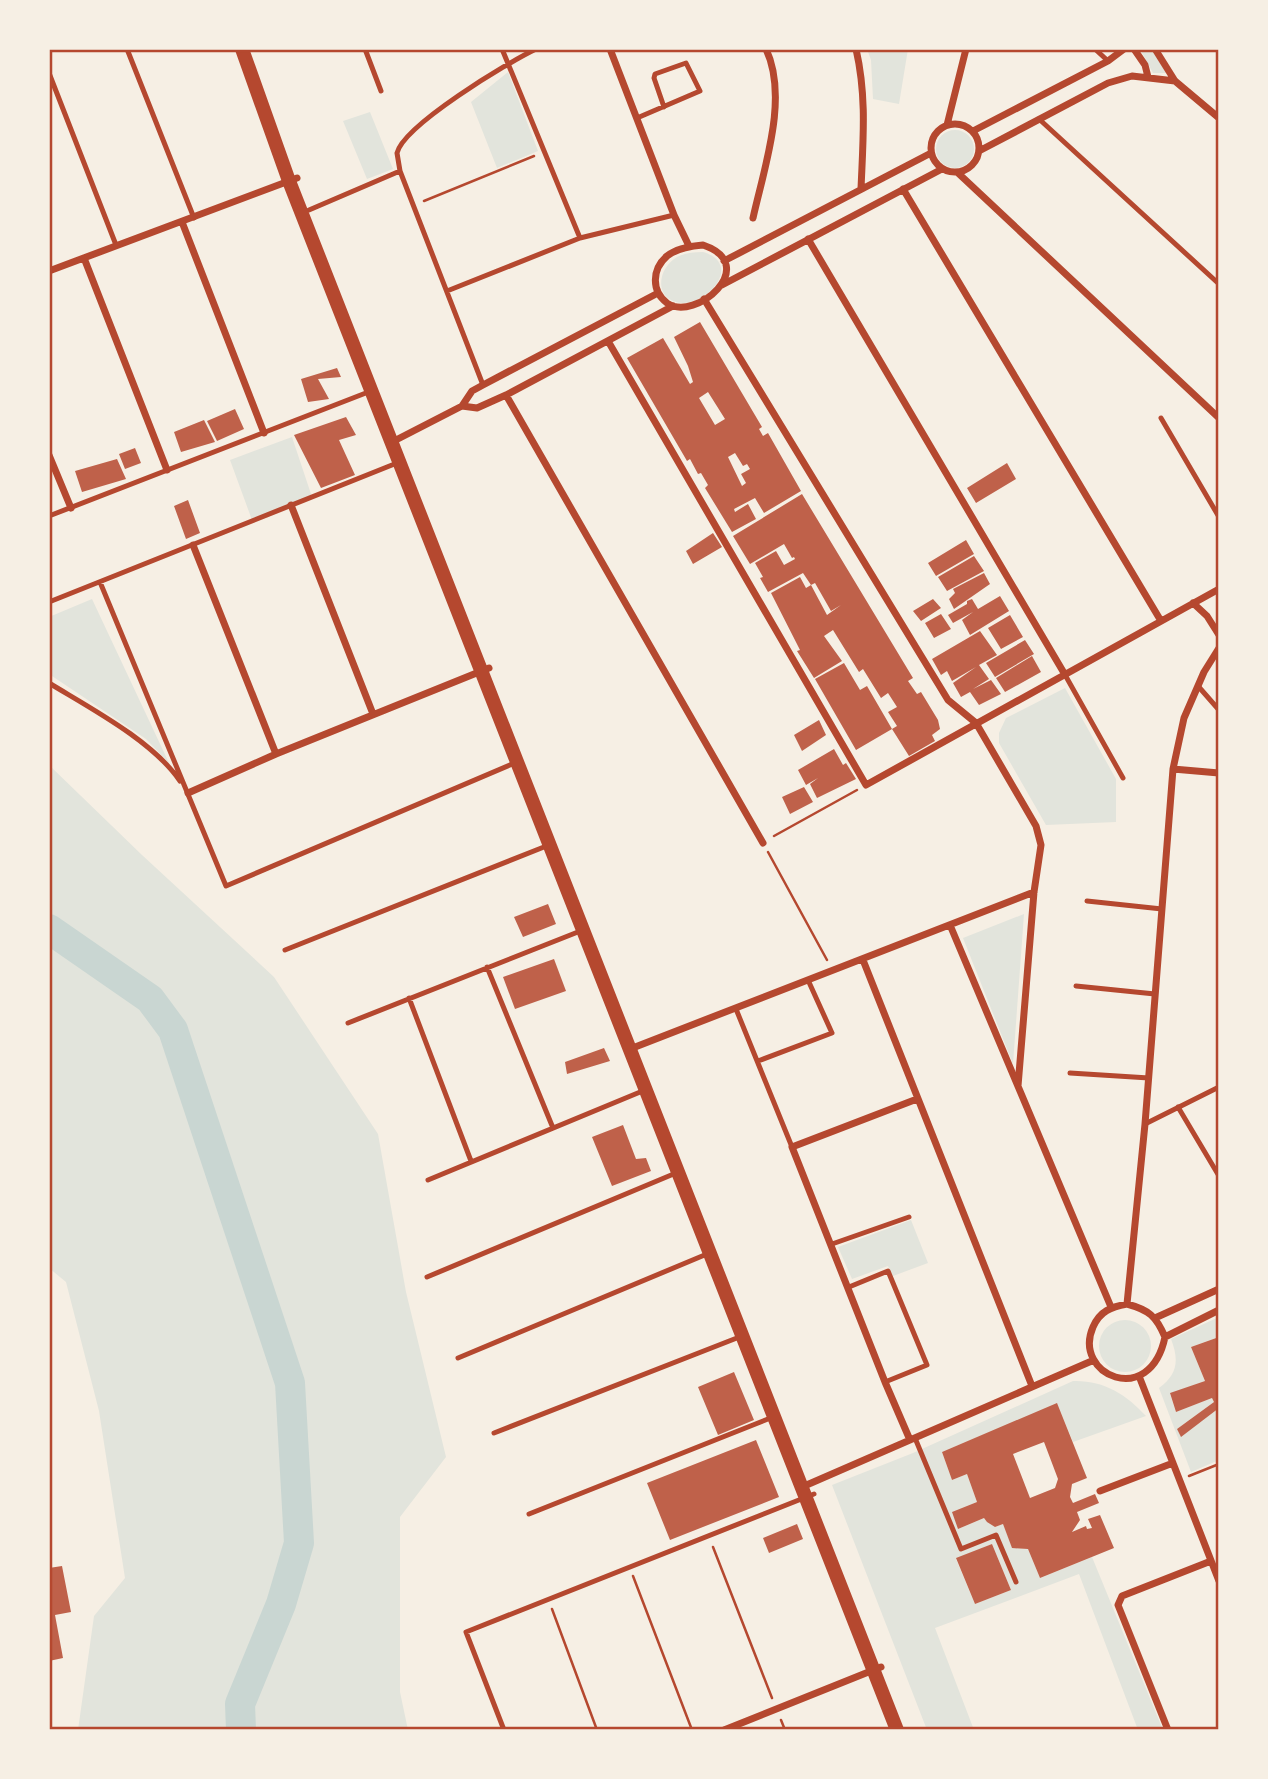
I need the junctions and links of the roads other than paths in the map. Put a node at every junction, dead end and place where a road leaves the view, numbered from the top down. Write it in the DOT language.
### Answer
graph roads {
  1 [pos="127,49"];
  2 [pos="242,49"];
  3 [pos="365,49"];
  4 [pos="502,49"];
  5 [pos="536,49"];
  6 [pos="610,49"];
  7 [pos="766,49"];
  8 [pos="856,49"];
  9 [pos="967,49"];
  10 [pos="1095,49"];
  11 [pos="1124,49"];
  12 [pos="1135,49"];
  13 [pos="1155,49"];
  14 [pos="1108,61"];
  15 [pos="508,63"];
  16 [pos="49,73"];
  17 [pos="1148,77"];
  18 [pos="1175,81"];
  19 [pos="381,91"];
  20 [pos="664,107"];
  21 [pos="637,118"];
  22 [pos="1219,118"];
  23 [pos="1039,119"];
  24 [pos="947,125"];
  25 [pos="972,131"];
  26 [pos="979,150"];
  27 [pos="931,153"];
  28 [pos="942,169"];
  29 [pos="400,171"];
  30 [pos="958,173"];
  31 [pos="293,180"];
  32 [pos="860,189"];
  33 [pos="903,189"];
  34 [pos="309,210"];
  35 [pos="674,215"];
  36 [pos="194,218"];
  37 [pos="753,218"];
  38 [pos="182,222"];
  39 [pos="580,238"];
  40 [pos="808,239"];
  41 [pos="116,245"];
  42 [pos="689,246"];
  43 [pos="84,258"];
  44 [pos="724,261"];
  45 [pos="49,271"];
  46 [pos="1219,284"];
  47 [pos="722,285"];
  48 [pos="447,291"];
  49 [pos="658,293"];
  50 [pos="704,299"];
  51 [pos="673,306"];
  52 [pos="608,341"];
  53 [pos="483,384"];
  54 [pos="371,391"];
  55 [pos="506,395"];
  56 [pos="462,406"];
  57 [pos="1161,418"];
  58 [pos="1219,418"];
  59 [pos="264,433"];
  60 [pos="395,440"];
  61 [pos="49,455"];
  62 [pos="399,462"];
  63 [pos="167,470"];
  64 [pos="291,505"];
  65 [pos="71,508"];
  66 [pos="49,516"];
  67 [pos="1219,517"];
  68 [pos="193,545"];
  69 [pos="100,582"];
  70 [pos="1219,589"];
  71 [pos="49,602"];
  72 [pos="1193,603"];
  73 [pos="1161,621"];
  74 [pos="1219,635"];
  75 [pos="1219,648"];
  76 [pos="485,669"];
  77 [pos="1064,673"];
  78 [pos="49,683"];
  79 [pos="1198,686"];
  80 [pos="1219,710"];
  81 [pos="373,714"];
  82 [pos="976,723"];
  83 [pos="276,754"];
  84 [pos="517,762"];
  85 [pos="1173,769"];
  86 [pos="1219,773"];
  87 [pos="1123,778"];
  88 [pos="188,793"];
  89 [pos="763,843"];
  90 [pos="550,845"];
  91 [pos="1034,891"];
  92 [pos="1087,901"];
  93 [pos="1162,909"];
  94 [pos="950,925"];
  95 [pos="583,930"];
  96 [pos="285,950"];
  97 [pos="863,960"];
  98 [pos="487,967"];
  99 [pos="808,980"];
  100 [pos="1076,986"];
  101 [pos="1155,995"];
  102 [pos="409,998"];
  103 [pos="736,1009"];
  104 [pos="348,1023"];
  105 [pos="634,1047"];
  106 [pos="758,1061"];
  107 [pos="1070,1073"];
  108 [pos="1149,1078"];
  109 [pos="1018,1086"];
  110 [pos="1219,1087"];
  111 [pos="646,1090"];
  112 [pos="917,1099"];
  113 [pos="1178,1107"];
  114 [pos="1145,1124"];
  115 [pos="553,1128"];
  116 [pos="792,1147"];
  117 [pos="471,1161"];
  118 [pos="678,1172"];
  119 [pos="1219,1176"];
  120 [pos="428,1180"];
  121 [pos="909,1217"];
  122 [pos="832,1244"];
  123 [pos="710,1253"];
  124 [pos="427,1277"];
  125 [pos="849,1287"];
  126 [pos="1219,1289"];
  127 [pos="1127,1304"];
  128 [pos="1111,1307"];
  129 [pos="1219,1310"];
  130 [pos="1155,1318"];
  131 [pos="743,1336"];
  132 [pos="1165,1337"];
  133 [pos="458,1358"];
  134 [pos="1094,1360"];
  135 [pos="1139,1376"];
  136 [pos="885,1382"];
  137 [pos="1032,1386"];
  138 [pos="774,1417"];
  139 [pos="494,1433"];
  140 [pos="913,1439"];
  141 [pos="1173,1463"];
  142 [pos="808,1490"];
  143 [pos="1100,1491"];
  144 [pos="529,1514"];
  145 [pos="1211,1561"];
  146 [pos="1219,1581"];
  147 [pos="1016,1582"];
  148 [pos="877,1668"];
  149 [pos="504,1730"];
  150 [pos="724,1730"];
  151 [pos="897,1730"];
  152 [pos="906,1730"];
  153 [pos="1168,1730"];
  1 -- 36 [label="lane"];
  2 -- 31 [label="main road"];
  3 -- 19 [label="lane"];
  4 -- 15 [label="lane"];
  5 -- 15 [label="lane"];
  6 -- 21 [label="street"];
  7 -- 37 [label="street"];
  8 -- 32 [label="street"];
  9 -- 24 [label="street"];
  10 -- 14 [label="lane"];
  11 -- 14 [label="street"];
  12 -- 17 [label="street"];
  13 -- 18 [label="street"];
  14 -- 25 [label="street"];
  15 -- 29 [label="lane"];
  15 -- 39 [label="lane"];
  16 -- 41 [label="lane"];
  17 -- 18 [label="street"];
  17 -- 23 [label="street"];
  18 -- 22 [label="street"];
  20 -- 20 [label="lane"];
  20 -- 21 [label="lane"];
  21 -- 35 [label="street"];
  23 -- 26 [label="street"];
  23 -- 46 [label="lane"];
  24 -- 25 [label="street"];
  24 -- 27 [label="street"];
  25 -- 26 [label="street"];
  26 -- 30 [label="street"];
  27 -- 28 [label="street"];
  27 -- 32 [label="street"];
  28 -- 30 [label="street"];
  28 -- 33 [label="street"];
  29 -- 34 [label="lane"];
  29 -- 48 [label="lane"];
  30 -- 58 [label="street"];
  31 -- 34 [label="main road"];
  31 -- 36 [label="street"];
  31 -- 54 [label="main road"];
  32 -- 44 [label="street"];
  33 -- 40 [label="street"];
  33 -- 73 [label="street"];
  34 -- 60 [label="main road"];
  35 -- 39 [label="lane"];
  35 -- 42 [label="street"];
  36 -- 38 [label="street"];
  38 -- 41 [label="street"];
  38 -- 59 [label="street"];
  39 -- 48 [label="lane"];
  40 -- 47 [label="street"];
  40 -- 77 [label="street"];
  41 -- 43 [label="street"];
  42 -- 44 [label="street"];
  42 -- 49 [label="street"];
  43 -- 45 [label="street"];
  43 -- 63 [label="street"];
  44 -- 47 [label="street"];
  47 -- 50 [label="street"];
  48 -- 53 [label="lane"];
  49 -- 51 [label="street"];
  49 -- 53 [label="street"];
  50 -- 51 [label="street"];
  50 -- 82 [label="street"];
  51 -- 52 [label="street"];
  52 -- 55 [label="street"];
  52 -- 82 [label="street"];
  53 -- 56 [label="street"];
  54 -- 59 [label="lane"];
  54 -- 60 [label="main road"];
  55 -- 56 [label="street"];
  55 -- 89 [label="street"];
  56 -- 60 [label="street"];
  57 -- 67 [label="lane"];
  59 -- 63 [label="lane"];
  60 -- 62 [label="main road"];
  60 -- 76 [label="main road"];
  61 -- 65 [label="street"];
  62 -- 64 [label="lane"];
  62 -- 76 [label="main road"];
  63 -- 65 [label="lane"];
  64 -- 68 [label="lane"];
  64 -- 81 [label="street"];
  65 -- 66 [label="lane"];
  68 -- 69 [label="lane"];
  68 -- 83 [label="street"];
  69 -- 71 [label="lane"];
  69 -- 88 [label="lane"];
  70 -- 72 [label="street"];
  72 -- 73 [label="street"];
  72 -- 74 [label="street"];
  73 -- 77 [label="street"];
  75 -- 79 [label="street"];
  76 -- 81 [label="street"];
  76 -- 84 [label="main road"];
  76 -- 105 [label="main road"];
  77 -- 82 [label="street"];
  77 -- 87 [label="lane"];
  78 -- 88 [label="lane"];
  79 -- 80 [label="lane"];
  79 -- 85 [label="street"];
  81 -- 83 [label="street"];
  82 -- 91 [label="street"];
  83 -- 88 [label="street"];
  84 -- 88 [label="lane"];
  84 -- 90 [label="main road"];
  85 -- 86 [label="street"];
  85 -- 93 [label="street"];
  90 -- 95 [label="main road"];
  90 -- 96 [label="lane"];
  91 -- 94 [label="street"];
  91 -- 109 [label="street"];
  92 -- 93 [label="lane"];
  93 -- 101 [label="street"];
  94 -- 97 [label="street"];
  94 -- 109 [label="street"];
  95 -- 98 [label="lane"];
  95 -- 105 [label="main road"];
  97 -- 99 [label="street"];
  97 -- 112 [label="street"];
  98 -- 102 [label="lane"];
  98 -- 115 [label="lane"];
  99 -- 103 [label="street"];
  99 -- 106 [label="lane"];
  100 -- 101 [label="lane"];
  101 -- 108 [label="street"];
  102 -- 104 [label="lane"];
  102 -- 117 [label="lane"];
  103 -- 105 [label="street"];
  103 -- 106 [label="lane"];
  105 -- 111 [label="main road"];
  105 -- 142 [label="main road"];
  106 -- 116 [label="lane"];
  107 -- 108 [label="lane"];
  108 -- 114 [label="street"];
  109 -- 128 [label="street"];
  110 -- 113 [label="lane"];
  111 -- 115 [label="lane"];
  111 -- 118 [label="main road"];
  112 -- 116 [label="street"];
  112 -- 137 [label="street"];
  113 -- 114 [label="lane"];
  113 -- 119 [label="lane"];
  114 -- 127 [label="street"];
  115 -- 117 [label="lane"];
  116 -- 122 [label="street"];
  117 -- 120 [label="lane"];
  118 -- 123 [label="main road"];
  118 -- 124 [label="lane"];
  121 -- 122 [label="lane"];
  122 -- 125 [label="street"];
  123 -- 131 [label="main road"];
  123 -- 133 [label="lane"];
  125 -- 136 [label="street"];
  125 -- 136 [label="lane"];
  126 -- 130 [label="street"];
  127 -- 128 [label="street"];
  127 -- 130 [label="street"];
  128 -- 134 [label="street"];
  129 -- 132 [label="street"];
  130 -- 132 [label="street"];
  131 -- 138 [label="main road"];
  131 -- 139 [label="lane"];
  132 -- 135 [label="street"];
  134 -- 135 [label="street"];
  134 -- 137 [label="street"];
  135 -- 141 [label="street"];
  136 -- 140 [label="street"];
  137 -- 140 [label="street"];
  138 -- 142 [label="main road"];
  138 -- 144 [label="lane"];
  140 -- 142 [label="street"];
  140 -- 147 [label="lane"];
  141 -- 143 [label="street"];
  141 -- 145 [label="street"];
  142 -- 148 [label="main road"];
  142 -- 149 [label="lane"];
  145 -- 146 [label="street"];
  145 -- 153 [label="street"];
  148 -- 150 [label="street"];
  148 -- 151 [label="main road"];
  148 -- 152 [label="main road"];
}
